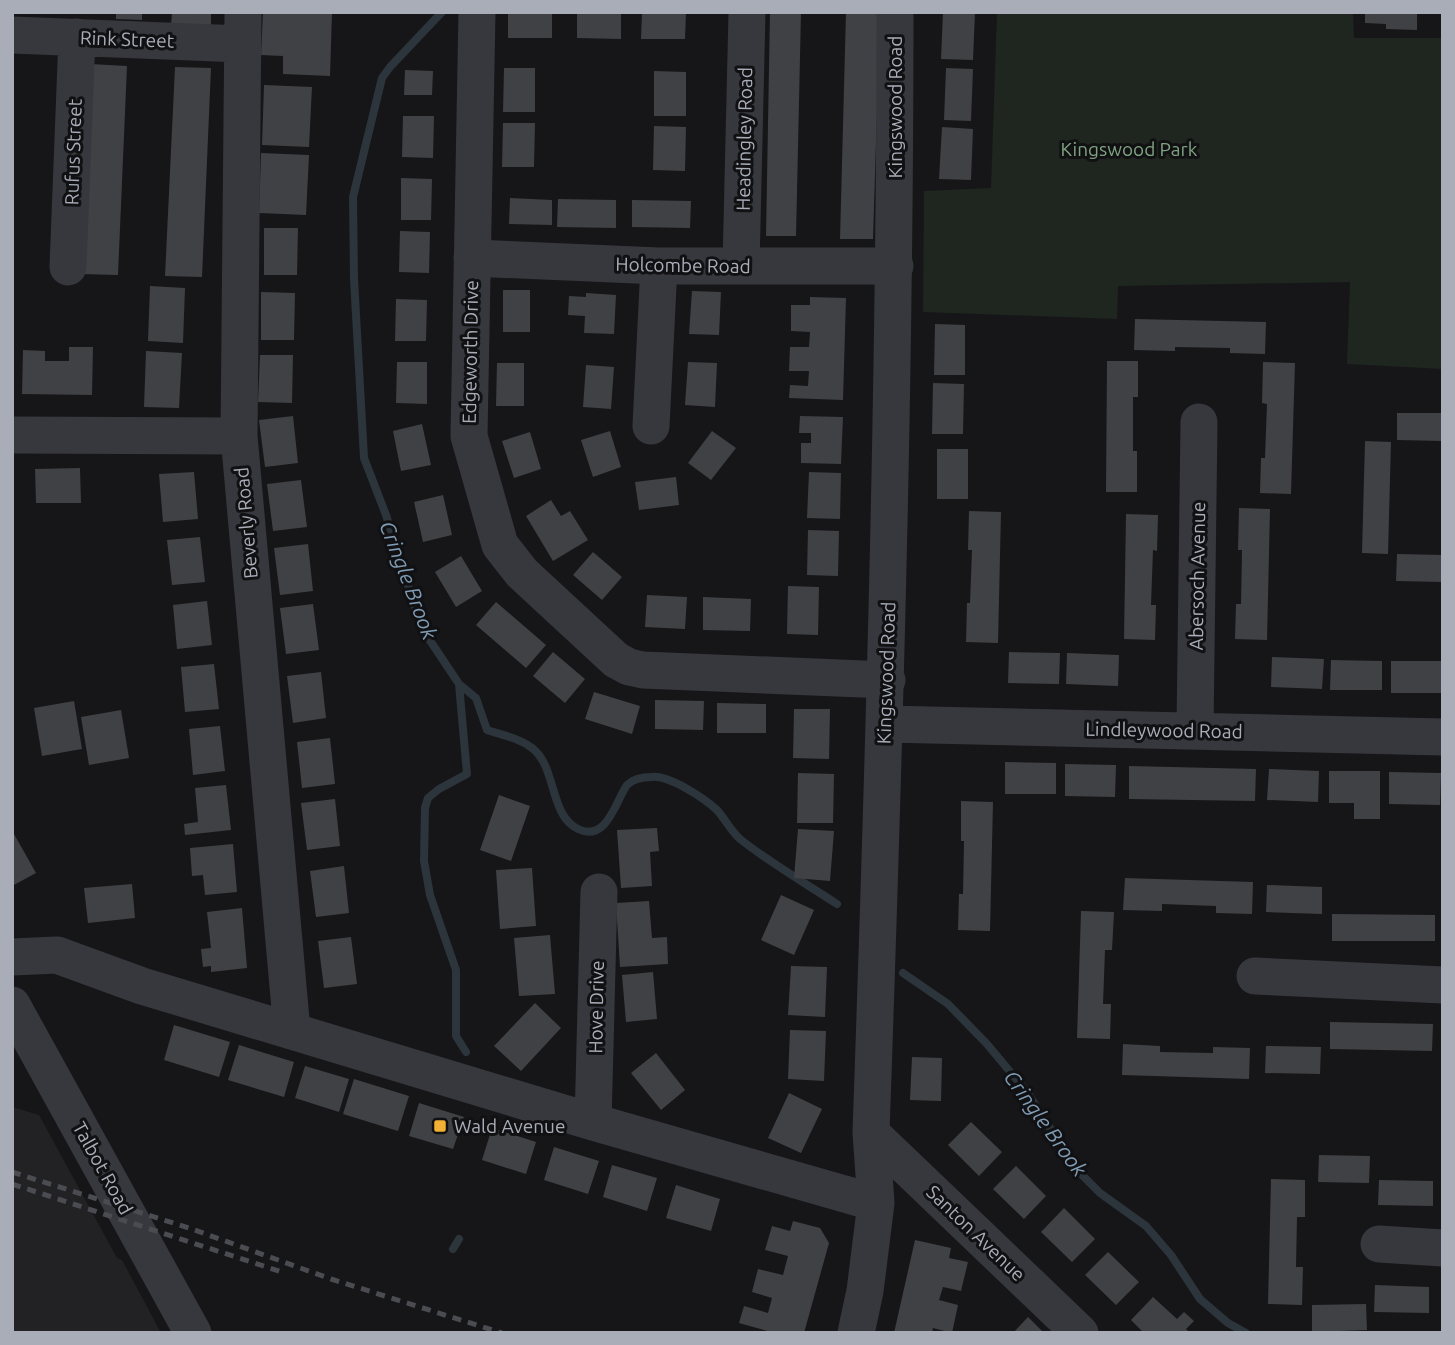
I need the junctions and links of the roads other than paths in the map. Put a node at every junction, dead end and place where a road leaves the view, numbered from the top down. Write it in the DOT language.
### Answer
graph roads {
  1 [pos="477,12"];
  2 [pos="747,12"];
  3 [pos="895,12"];
  4 [pos="242,28"];
  5 [pos="12,35"];
  6 [pos="77,37"];
  7 [pos="472,258"];
  8 [pos="659,266"];
  9 [pos="741,266"];
  10 [pos="895,266"];
  11 [pos="68,267"];
  12 [pos="1199,422"];
  13 [pos="651,426"];
  14 [pos="12,436"];
  15 [pos="239,436"];
  16 [pos="887,680"];
  17 [pos="885,723"];
  18 [pos="1195,730"];
  19 [pos="1443,737"];
  20 [pos="599,892"];
  21 [pos="12,957"];
  22 [pos="1255,976"];
  23 [pos="1443,985"];
  24 [pos="12,1005"];
  25 [pos="292,1031"];
  26 [pos="593,1122"];
  27 [pos="871,1133"];
  28 [pos="876,1203"];
  29 [pos="1379,1244"];
  30 [pos="1443,1248"];
  31 [pos="193,1333"];
  32 [pos="856,1333"];
  33 [pos="1080,1333"];
  1 -- 7 [label="street, Edgeworth Drive"];
  2 -- 9 [label="street, Headingley Road"];
  3 -- 10 [label="street, Kingswood Road"];
  4 -- 6 [label="street, Rink Street"];
  4 -- 15 [label="street, Beverly Road"];
  5 -- 6 [label="street, Rink Street"];
  6 -- 11 [label="street, Rufus Street"];
  7 -- 8 [label="street, Holcombe Road"];
  7 -- 16 [label="street, Edgeworth Drive"];
  8 -- 9 [label="street, Holcombe Road"];
  8 -- 13 [label="street"];
  9 -- 10 [label="street, Holcombe Road"];
  10 -- 16 [label="street, Kingswood Road"];
  12 -- 18 [label="street, Abersoch Avenue"];
  14 -- 15 [label="street"];
  15 -- 25 [label="street, Beverly Road"];
  16 -- 17 [label="street, Kingswood Road"];
  17 -- 18 [label="street, Lindleywood Road"];
  17 -- 27 [label="street, Kingswood Road"];
  18 -- 19 [label="street, Lindleywood Road"];
  20 -- 26 [label="street, Hove Drive"];
  21 -- 25 [label="street"];
  22 -- 23 [label="street"];
  24 -- 31 [label="street, Talbot Road"];
  25 -- 26 [label="street"];
  26 -- 28 [label="street"];
  27 -- 28 [label="street, Kingswood Road"];
  27 -- 33 [label="street, Santon Avenue"];
  28 -- 32 [label="street, Kingswood Road"];
  29 -- 30 [label="street"];
}
